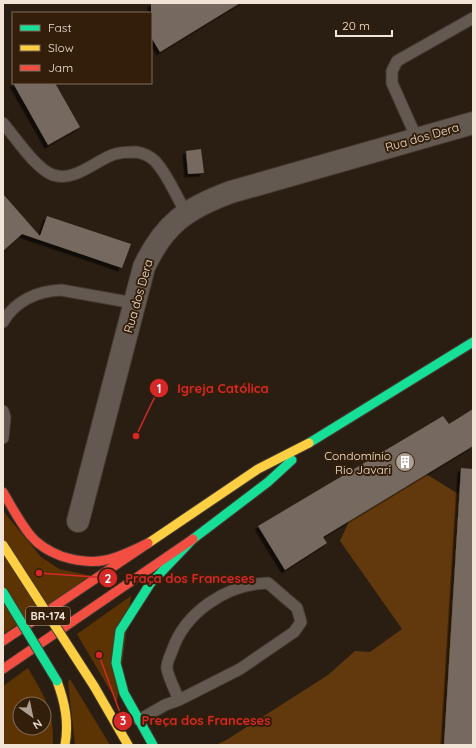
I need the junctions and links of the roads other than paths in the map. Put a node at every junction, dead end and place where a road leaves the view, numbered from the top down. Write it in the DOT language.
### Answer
graph roads {
  1 [pos="473,18"];
  2 [pos="3,123"];
  3 [pos="473,123"];
  4 [pos="417,139"];
  5 [pos="186,213"];
  6 [pos="134,303"];
  7 [pos="3,322"];
  8 [pos="473,342"];
  9 [pos="3,411"];
  10 [pos="3,438"];
  11 [pos="312,441"];
  12 [pos="3,492"];
  13 [pos="78,521"];
  14 [pos="193,538"];
  15 [pos="148,544"];
  16 [pos="3,546"];
  17 [pos="3,592"];
  18 [pos="3,641"];
  19 [pos="3,669"];
  20 [pos="179,700"];
  21 [pos="139,720"];
  22 [pos="65,745"];
  23 [pos="128,745"];
  24 [pos="154,745"];
  1 -- 4 [label="lane"];
  2 -- 5 [label="lane"];
  3 -- 4 [label="street, Rua dos Dera"];
  4 -- 5 [label="street, Rua dos Dera"];
  5 -- 6 [label="street, Rua dos Dera"];
  6 -- 7 [label="lane"];
  6 -- 13 [label="street, Rua dos Dera"];
  8 -- 11 [label="main road"];
  9 -- 10 [label="lane"];
  11 -- 14 [label="main road"];
  11 -- 15 [label="main road"];
  12 -- 15 [label="main road"];
  14 -- 19 [label="main road"];
  14 -- 21 [label="main road"];
  15 -- 18 [label="main road"];
  16 -- 23 [label="main road, BR-174, bridge"];
  17 -- 22 [label="main road, BR-174, bridge"];
  20 -- 20 [label="lane"];
  20 -- 21 [label="lane"];
  21 -- 24 [label="main road"];
}
